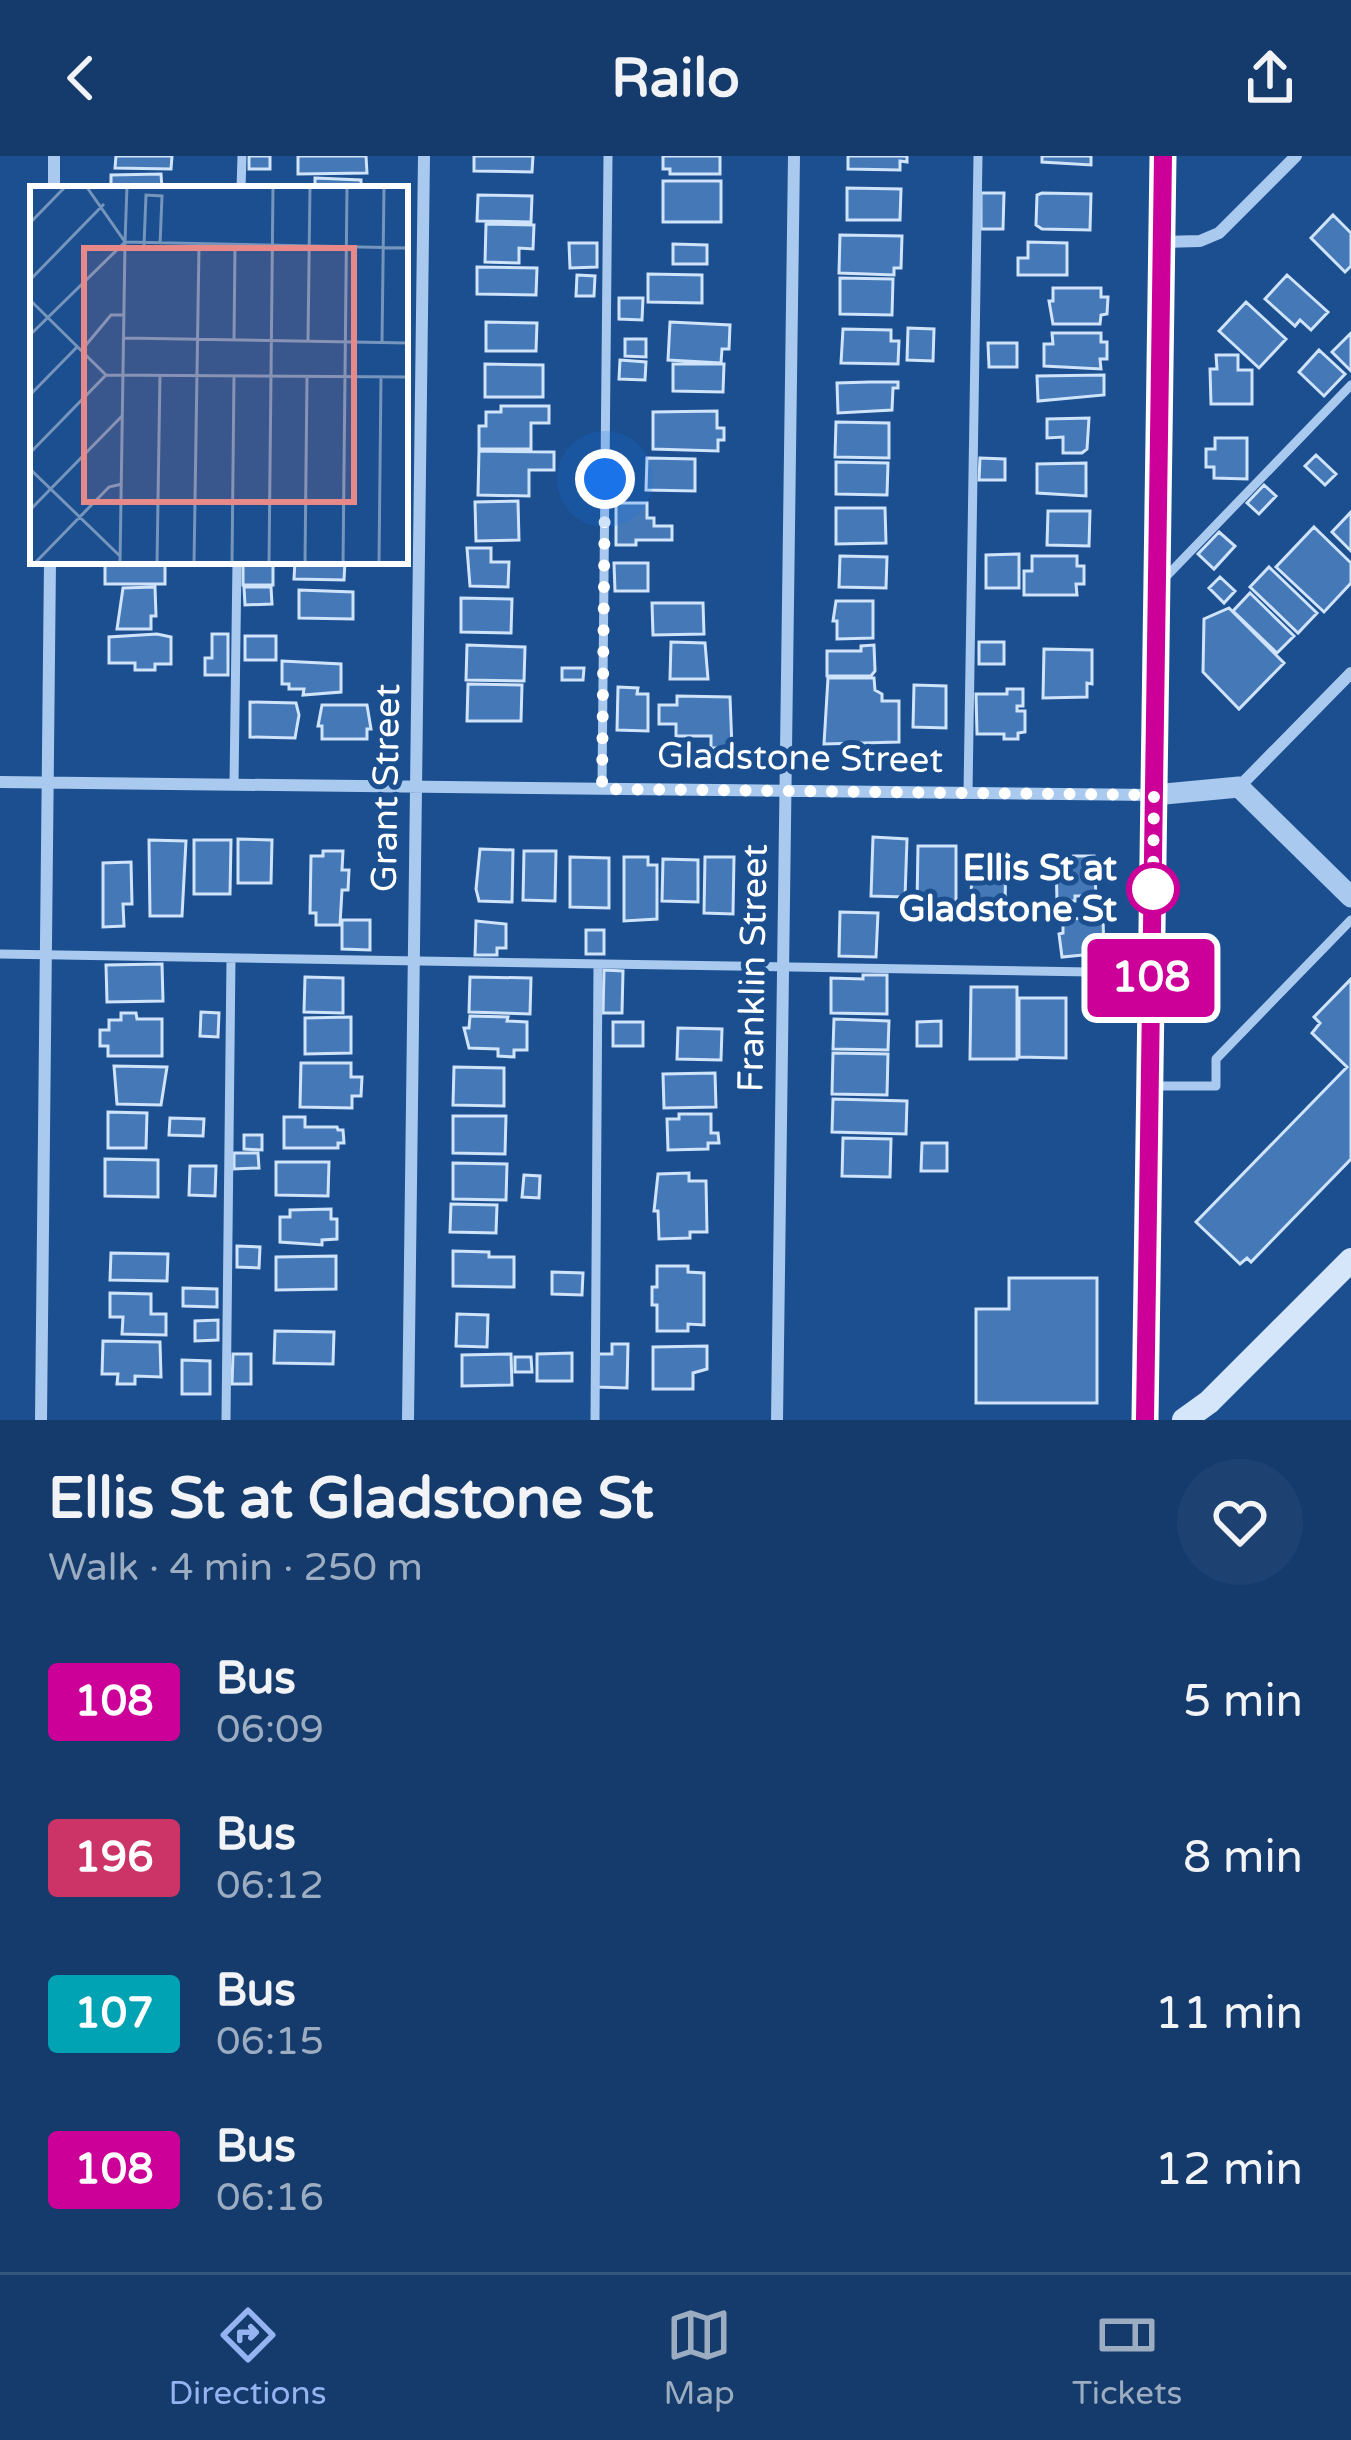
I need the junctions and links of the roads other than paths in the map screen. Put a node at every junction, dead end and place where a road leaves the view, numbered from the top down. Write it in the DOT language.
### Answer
graph roads {
  1 [pos="55,156"];
  2 [pos="242,156"];
  3 [pos="424,156"];
  4 [pos="608,156"];
  5 [pos="794,156"];
  6 [pos="978,156"];
  7 [pos="1163,156"];
  8 [pos="1296,156"];
  9 [pos="54,186"];
  10 [pos="241,186"];
  11 [pos="1162,242"];
  12 [pos="1351,385"];
  13 [pos="50,564"];
  14 [pos="237,564"];
  15 [pos="1157,586"];
  16 [pos="1351,673"];
  17 [pos="0,782"];
  18 [pos="48,783"];
  19 [pos="234,785"];
  20 [pos="416,787"];
  21 [pos="1239,787"];
  22 [pos="602,789"];
  23 [pos="785,791"];
  24 [pos="968,793"];
  25 [pos="1154,795"];
  26 [pos="1351,898"];
  27 [pos="1351,920"];
  28 [pos="0,955"];
  29 [pos="46,955"];
  30 [pos="231,958"];
  31 [pos="414,961"];
  32 [pos="598,964"];
  33 [pos="783,967"];
  34 [pos="1151,973"];
  35 [pos="1150,1086"];
  36 [pos="1351,1260"];
  37 [pos="41,1420"];
  38 [pos="226,1420"];
  39 [pos="408,1420"];
  40 [pos="595,1420"];
  41 [pos="777,1420"];
  42 [pos="1145,1420"];
  43 [pos="1184,1420"];
  1 -- 9 [label="street"];
  2 -- 10 [label="lane"];
  3 -- 20 [label="street, Grant Street"];
  4 -- 22 [label="lane"];
  5 -- 23 [label="street, Franklin Street"];
  6 -- 24 [label="lane"];
  7 -- 11 [label="street"];
  8 -- 11 [label="street"];
  11 -- 15 [label="street"];
  12 -- 15 [label="lane"];
  13 -- 18 [label="street"];
  14 -- 19 [label="lane"];
  15 -- 25 [label="street"];
  16 -- 21 [label="street"];
  17 -- 18 [label="street, Gladstone Street"];
  18 -- 19 [label="street, Gladstone Street"];
  18 -- 29 [label="street"];
  19 -- 20 [label="street, Gladstone Street"];
  20 -- 22 [label="street, Gladstone Street"];
  20 -- 31 [label="street, Grant Street"];
  21 -- 25 [label="street, Gladstone Street"];
  21 -- 26 [label="street"];
  22 -- 23 [label="street, Gladstone Street"];
  23 -- 24 [label="street, Gladstone Street"];
  23 -- 33 [label="street, Franklin Street"];
  24 -- 25 [label="street, Gladstone Street"];
  25 -- 34 [label="street"];
  27 -- 35 [label="lane"];
  28 -- 29 [label="lane"];
  29 -- 30 [label="lane"];
  29 -- 37 [label="street"];
  30 -- 31 [label="lane"];
  30 -- 38 [label="lane"];
  31 -- 32 [label="lane"];
  31 -- 39 [label="street, Grant Street"];
  32 -- 33 [label="lane"];
  32 -- 40 [label="lane"];
  33 -- 34 [label="lane"];
  33 -- 41 [label="street, Franklin Street"];
  34 -- 35 [label="street"];
  35 -- 42 [label="street"];
  36 -- 43 [label="main road"];
}
